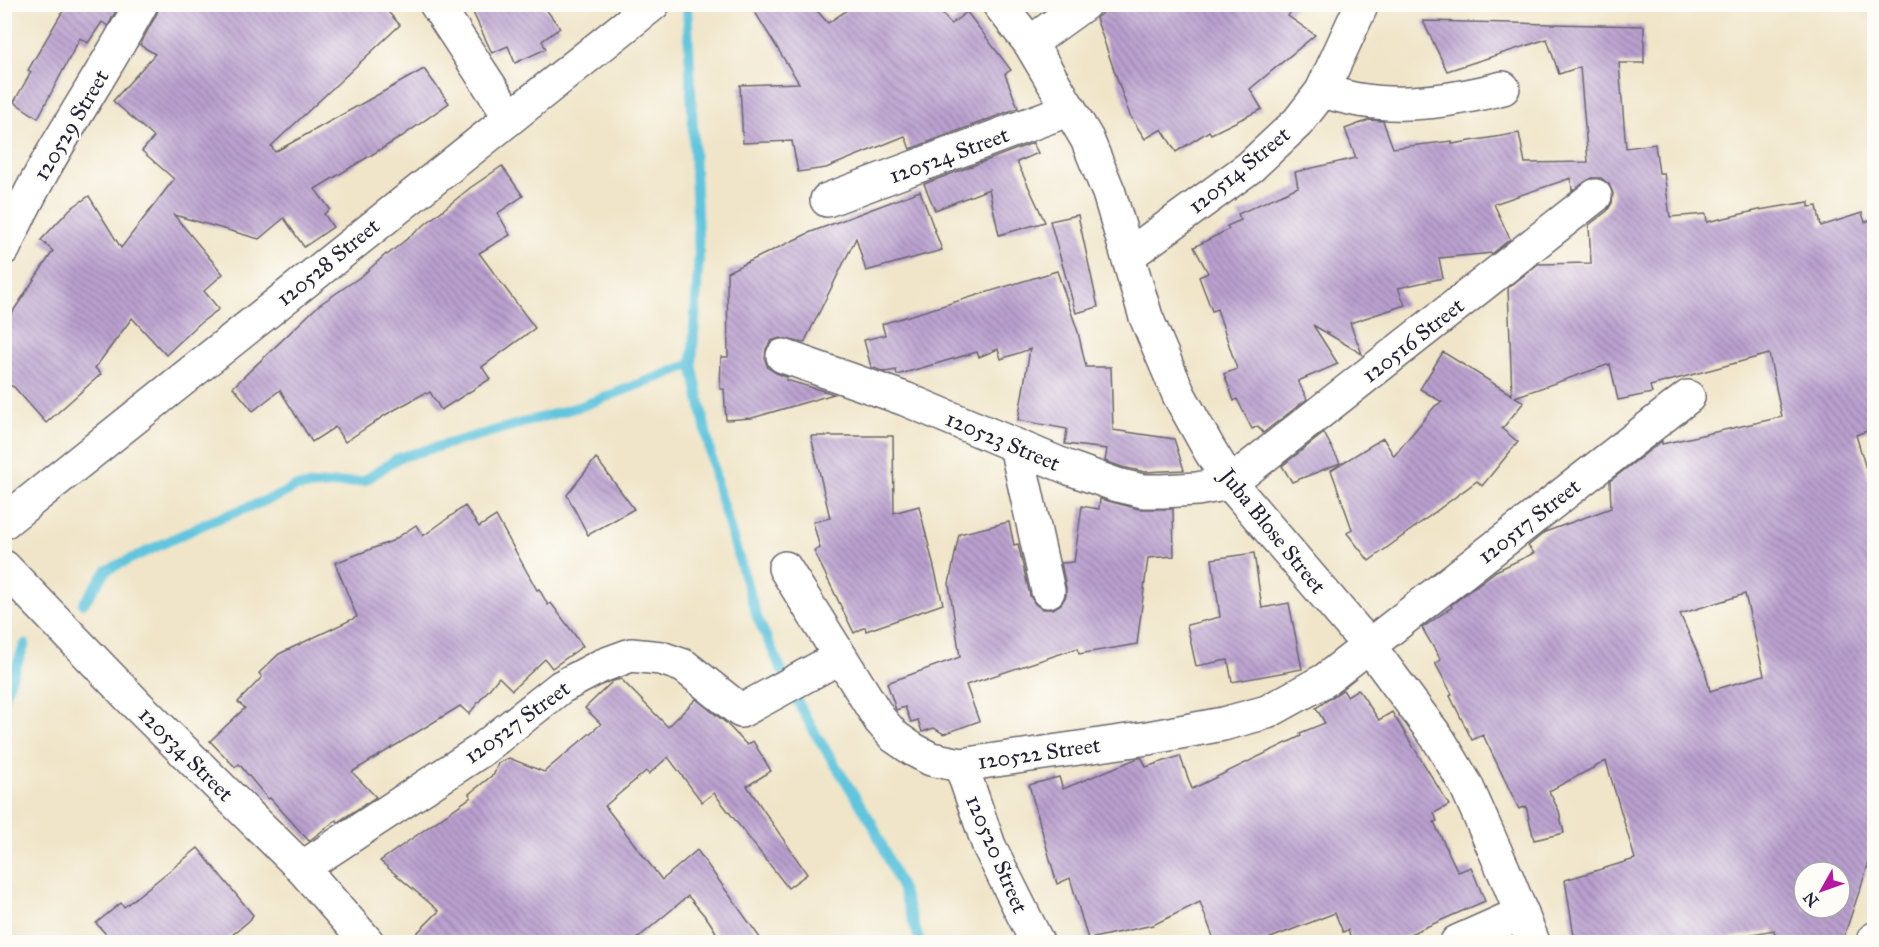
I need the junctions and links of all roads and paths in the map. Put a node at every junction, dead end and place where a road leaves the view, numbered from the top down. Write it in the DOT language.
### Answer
graph roads {
  1 [pos="141,4"];
  2 [pos="436,4"];
  3 [pos="653,4"];
  4 [pos="999,4"];
  5 [pos="1084,4"];
  6 [pos="1362,4"];
  7 [pos="1030,43"];
  8 [pos="1503,88"];
  9 [pos="1323,91"];
  10 [pos="1070,110"];
  11 [pos="510,117"];
  12 [pos="1595,196"];
  13 [pos="827,200"];
  14 [pos="4,248"];
  15 [pos="1130,255"];
  16 [pos="783,356"];
  17 [pos="1688,397"];
  18 [pos="1016,446"];
  19 [pos="1230,483"];
  20 [pos="4,522"];
  21 [pos="4,567"];
  22 [pos="785,568"];
  23 [pos="1048,591"];
  24 [pos="1369,646"];
  25 [pos="840,657"];
  26 [pos="960,765"];
  27 [pos="302,868"];
  28 [pos="1527,928"];
  29 [pos="367,942"];
  30 [pos="1036,942"];
  31 [pos="1457,942"];
  1 -- 14 [label="street, 120529 Street"];
  2 -- 11 [label="street"];
  3 -- 11 [label="street, 120528 Street"];
  4 -- 7 [label="street, Juba Blose Street"];
  5 -- 7 [label="street"];
  6 -- 9 [label="street, 120514 Street"];
  7 -- 10 [label="street, Juba Blose Street"];
  8 -- 9 [label="street"];
  9 -- 15 [label="street, 120514 Street"];
  10 -- 13 [label="street, 120524 Street"];
  10 -- 15 [label="street, Juba Blose Street"];
  11 -- 20 [label="street, 120528 Street"];
  12 -- 19 [label="street, 120516 Street"];
  15 -- 19 [label="street, Juba Blose Street"];
  16 -- 18 [label="street, 120523 Street"];
  17 -- 24 [label="street, 120517 Street"];
  18 -- 19 [label="street, 120523 Street"];
  18 -- 23 [label="street"];
  19 -- 24 [label="street, Juba Blose Street"];
  21 -- 27 [label="street, 120534 Street"];
  22 -- 25 [label="street, 120522 Street"];
  24 -- 26 [label="street, 120522 Street"];
  24 -- 28 [label="street, Juba Blose Street"];
  25 -- 26 [label="street, 120522 Street"];
  25 -- 27 [label="street, 120527 Street"];
  26 -- 30 [label="street, 120520 Street"];
  27 -- 29 [label="street, 120534 Street"];
  28 -- 31 [label="street"];
}
